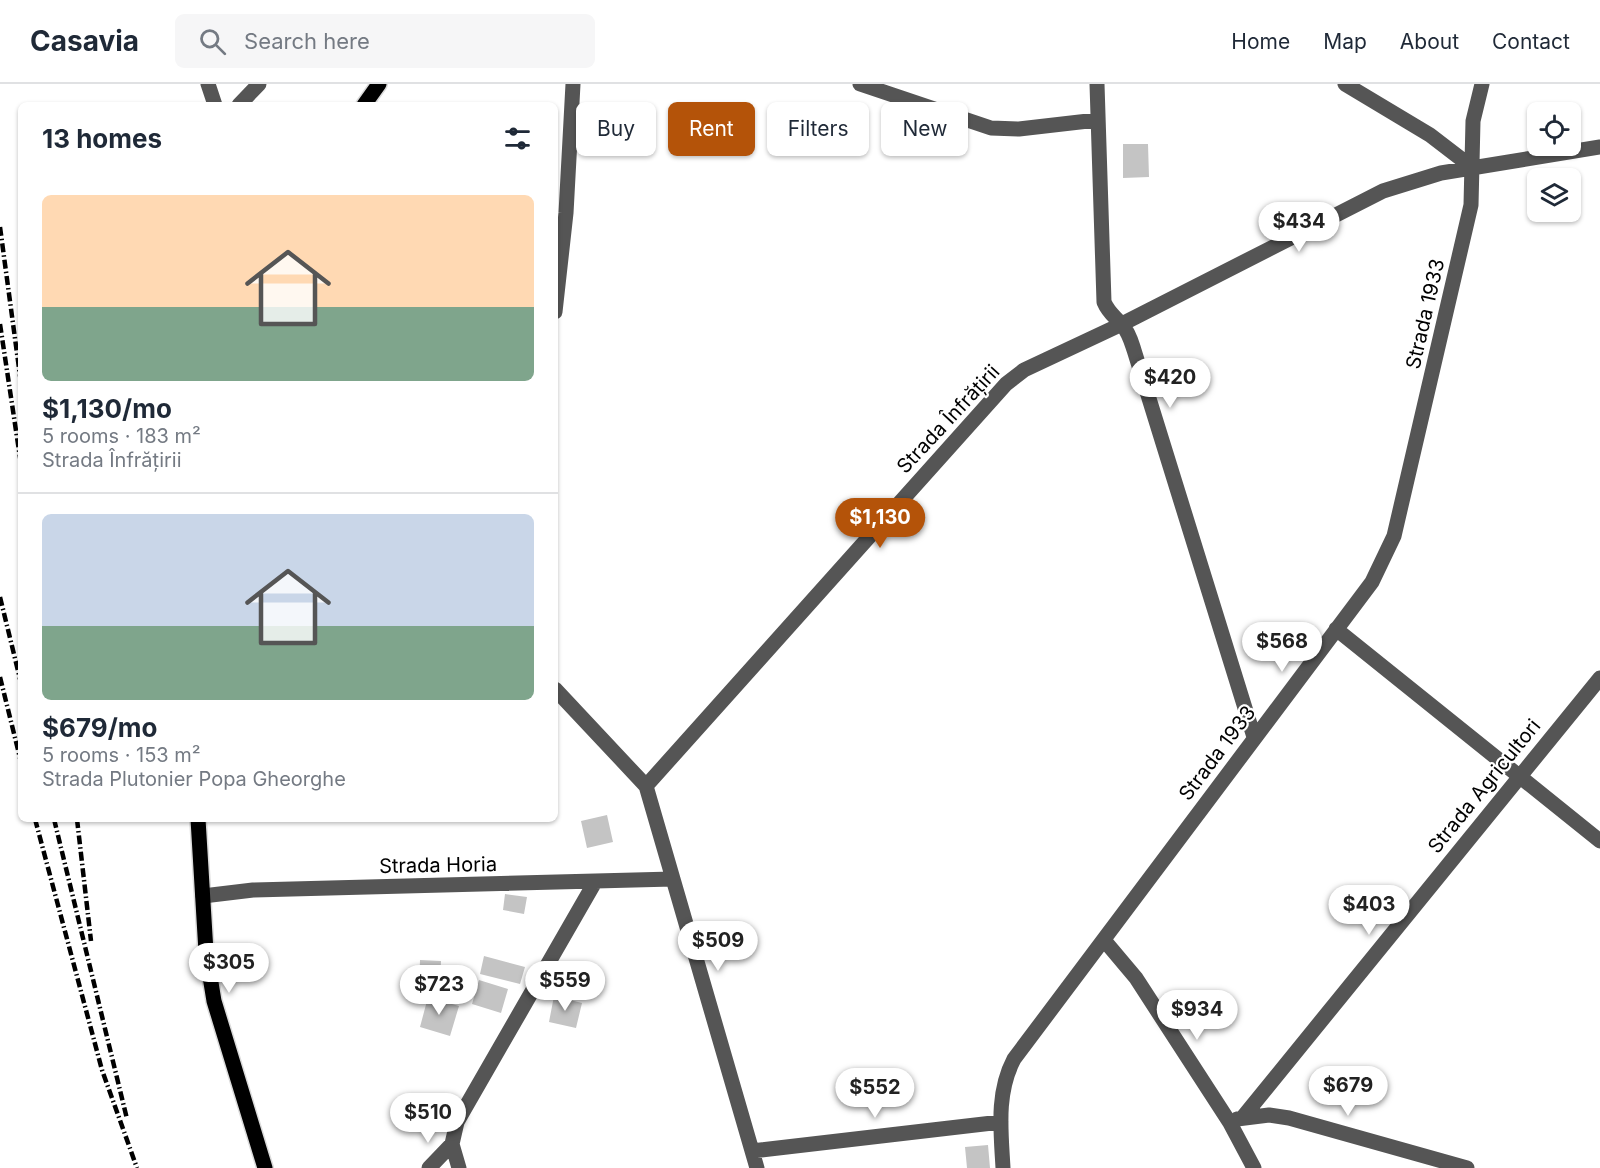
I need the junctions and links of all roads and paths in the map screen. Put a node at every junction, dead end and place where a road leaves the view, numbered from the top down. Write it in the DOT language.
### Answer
graph roads {
  1 [pos="208,84"];
  2 [pos="259,84"];
  3 [pos="379,84"];
  4 [pos="573,84"];
  5 [pos="860,84"];
  6 [pos="1097,84"];
  7 [pos="1345,84"];
  8 [pos="1482,84"];
  9 [pos="214,102"];
  10 [pos="242,102"];
  11 [pos="366,102"];
  12 [pos="1097,120"];
  13 [pos="1600,147"];
  14 [pos="1473,168"];
  15 [pos="558,285"];
  16 [pos="1122,324"];
  17 [pos="1336,629"];
  18 [pos="1600,678"];
  19 [pos="558,691"];
  20 [pos="1254,738"];
  21 [pos="1519,775"];
  22 [pos="646,786"];
  23 [pos="198,822"];
  24 [pos="1600,841"];
  25 [pos="674,879"];
  26 [pos="595,882"];
  27 [pos="203,896"];
  28 [pos="1104,940"];
  29 [pos="1236,1120"];
  30 [pos="1001,1122"];
  31 [pos="452,1144"];
  32 [pos="752,1151"];
  33 [pos="265,1168"];
  34 [pos="429,1168"];
  35 [pos="459,1168"];
  36 [pos="757,1168"];
  37 [pos="1003,1168"];
  38 [pos="1254,1168"];
  39 [pos="1467,1168"];
  1 -- 9 [label="street"];
  2 -- 10 [label="street"];
  3 -- 11 [label="main road"];
  4 -- 15 [label="street"];
  5 -- 12 [label="street"];
  6 -- 12 [label="street"];
  7 -- 14 [label="street"];
  8 -- 14 [label="street, Strada 1933"];
  12 -- 16 [label="street"];
  13 -- 14 [label="street, Strada Înfrățirii"];
  14 -- 16 [label="street, Strada Înfrățirii"];
  14 -- 17 [label="street, Strada 1933"];
  16 -- 20 [label="street"];
  16 -- 22 [label="street, Strada Înfrățirii"];
  17 -- 20 [label="street, Strada 1933"];
  17 -- 21 [label="street"];
  18 -- 21 [label="street, Strada Agricultori"];
  19 -- 22 [label="street"];
  20 -- 28 [label="street, Strada 1933"];
  21 -- 24 [label="street"];
  21 -- 29 [label="street, Strada Agricultori"];
  22 -- 25 [label="street"];
  23 -- 27 [label="main road"];
  25 -- 26 [label="street, Strada Horia"];
  25 -- 32 [label="street"];
  26 -- 27 [label="street, Strada Horia"];
  26 -- 31 [label="street"];
  27 -- 33 [label="main road"];
  28 -- 29 [label="street"];
  28 -- 30 [label="street, Strada 1933"];
  29 -- 38 [label="street"];
  29 -- 39 [label="street"];
  30 -- 32 [label="street"];
  30 -- 37 [label="street, Strada 1933"];
  31 -- 34 [label="street"];
  31 -- 35 [label="street"];
  32 -- 36 [label="street"];
}
